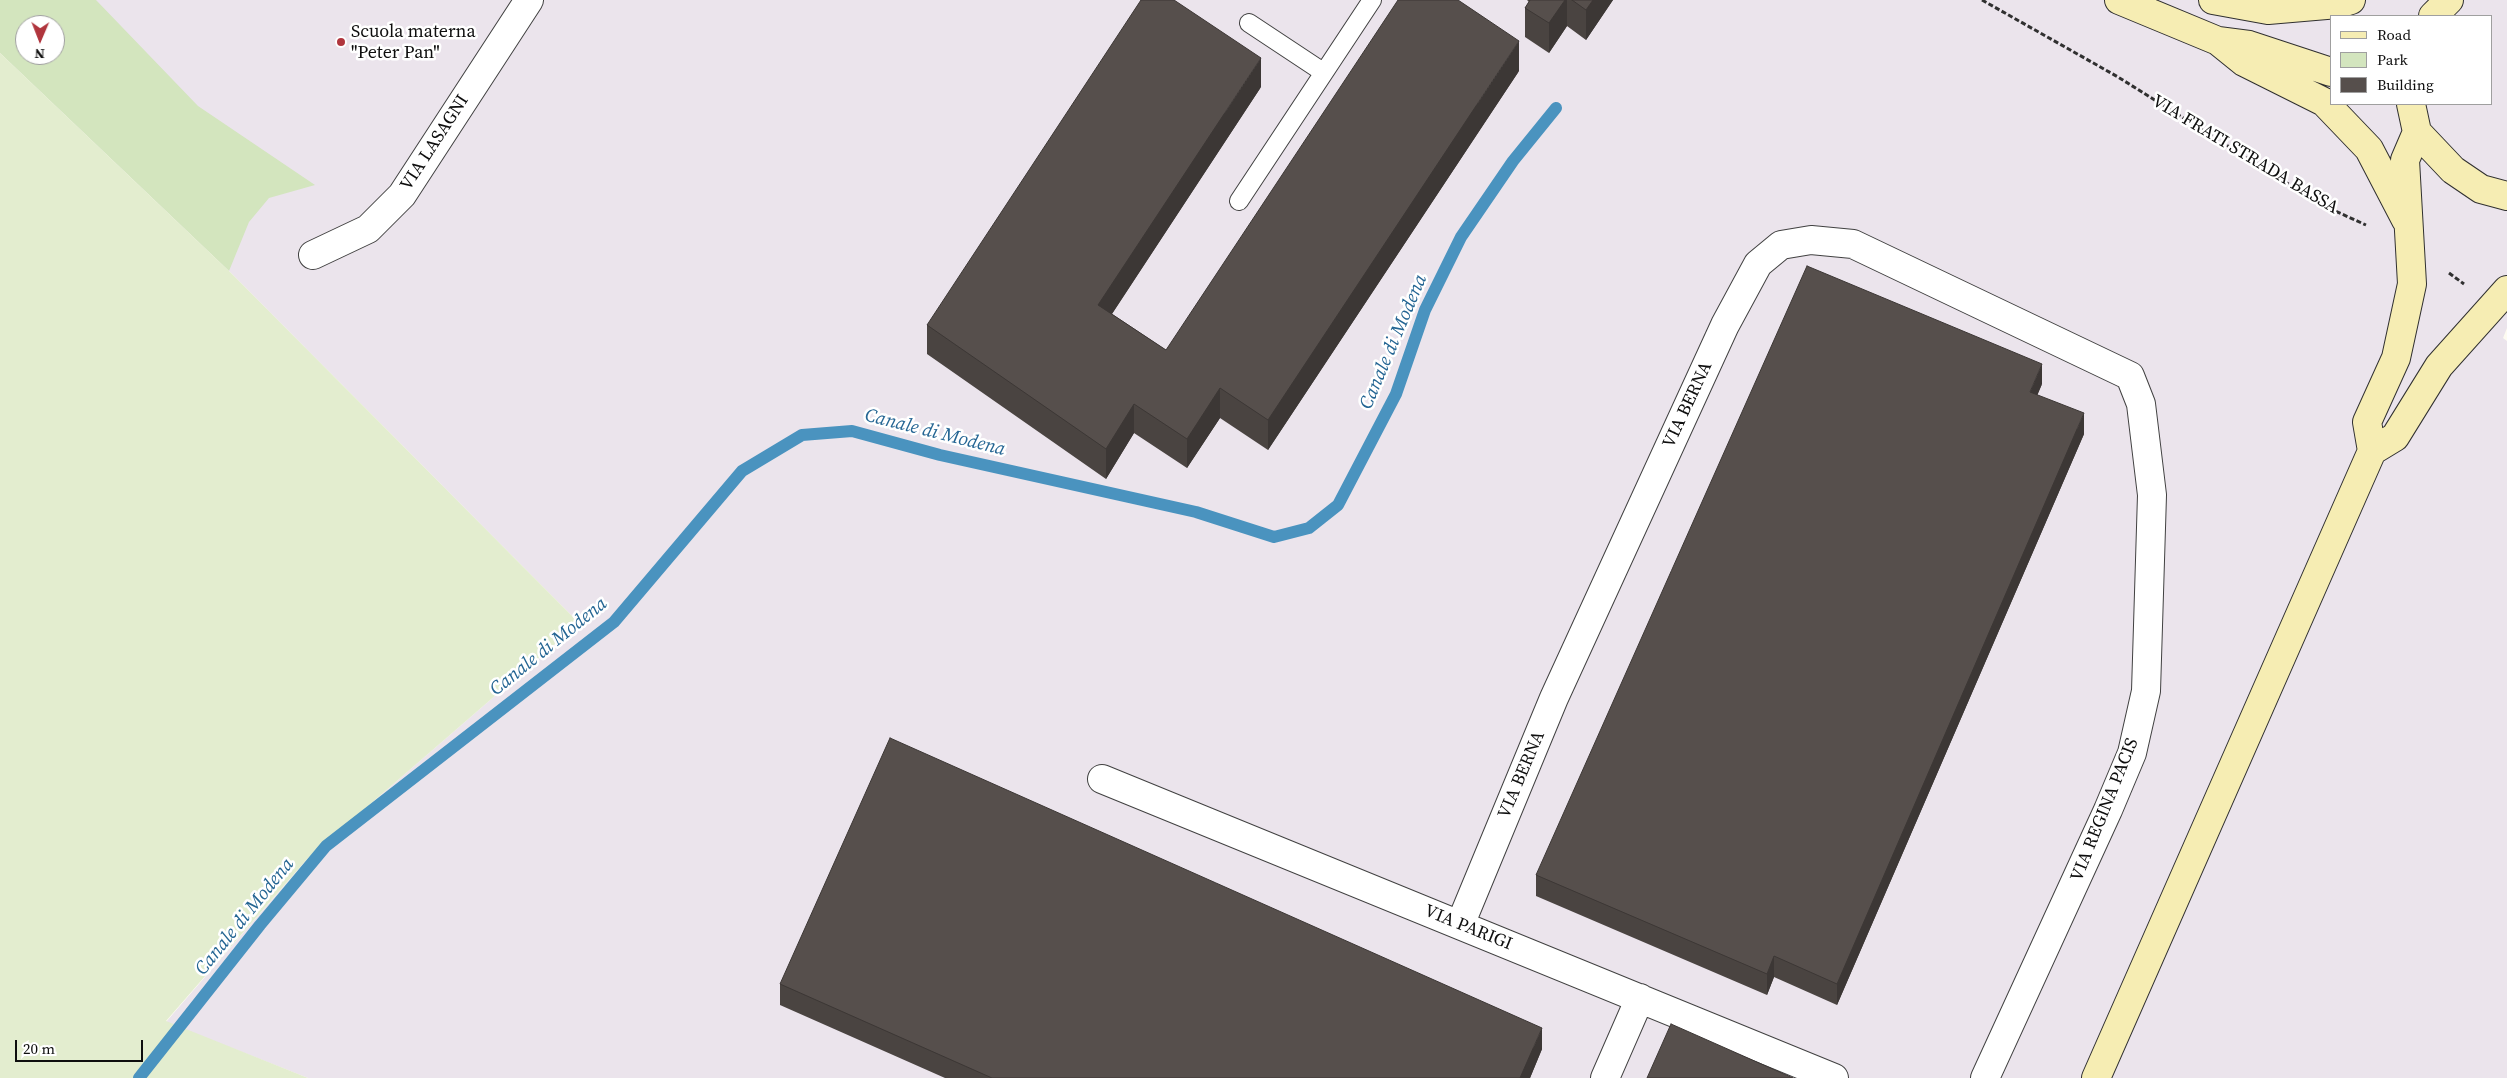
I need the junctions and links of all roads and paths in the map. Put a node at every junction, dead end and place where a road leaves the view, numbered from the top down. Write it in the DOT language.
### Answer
graph roads {
  1 [pos="529,0"];
  2 [pos="1372,0"];
  3 [pos="1982,0"];
  4 [pos="2119,0"];
  5 [pos="2213,0"];
  6 [pos="2351,0"];
  7 [pos="2449,0"];
  8 [pos="2434,15"];
  9 [pos="1249,23"];
  10 [pos="2218,41"];
  11 [pos="1323,72"];
  12 [pos="2330,72"];
  13 [pos="2410,105"];
  14 [pos="2417,132"];
  15 [pos="2507,196"];
  16 [pos="1239,201"];
  17 [pos="2410,234"];
  18 [pos="313,256"];
  19 [pos="2504,299"];
  20 [pos="2130,376"];
  21 [pos="2372,451"];
  22 [pos="1102,779"];
  23 [pos="1460,925"];
  24 [pos="1640,998"];
  25 [pos="1605,1078"];
  26 [pos="1834,1078"];
  27 [pos="1985,1078"];
  28 [pos="2096,1078"];
  1 -- 18 [label="street, VIA LASAGNI"];
  2 -- 11 [label="lane"];
  3 -- 17 [label="path, VIA FRATI STRADA BASSA"];
  4 -- 10 [label="street"];
  5 -- 6 [label="street"];
  7 -- 8 [label="street"];
  9 -- 11 [label="lane"];
  10 -- 12 [label="street"];
  10 -- 17 [label="street"];
  11 -- 16 [label="lane"];
  13 -- 14 [label="street"];
  14 -- 15 [label="street"];
  14 -- 17 [label="street"];
  17 -- 19 [label="path, VIA FRATI STRADA BASSA"];
  17 -- 21 [label="street"];
  19 -- 21 [label="street"];
  20 -- 23 [label="street, VIA BERNA"];
  20 -- 27 [label="street, VIA REGINA PACIS"];
  21 -- 28 [label="street"];
  22 -- 23 [label="street, VIA PARIGI"];
  23 -- 24 [label="street, VIA PARIGI"];
  24 -- 25 [label="street"];
  24 -- 26 [label="street, VIA PARIGI"];
}
